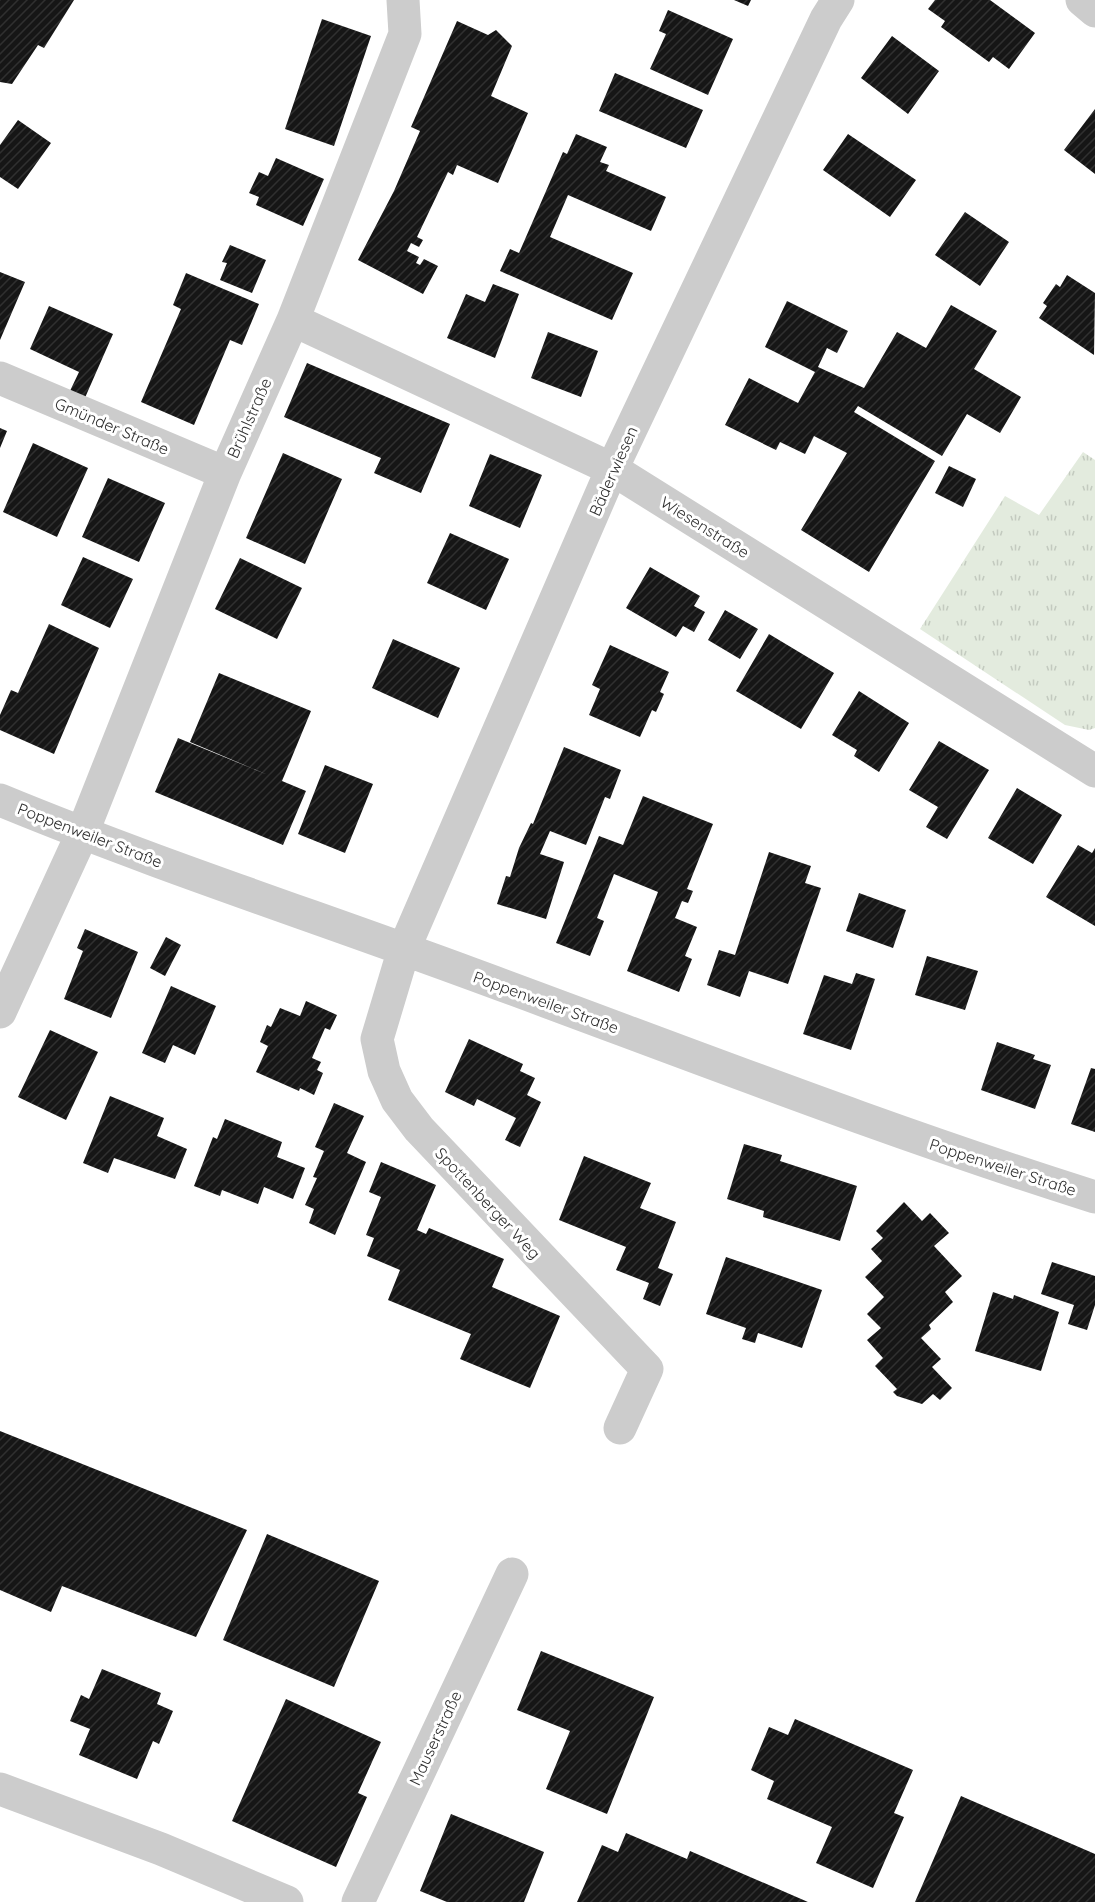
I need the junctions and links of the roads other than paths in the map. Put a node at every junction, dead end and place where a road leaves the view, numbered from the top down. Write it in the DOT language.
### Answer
graph roads {
  1 [pos="403,0"];
  2 [pos="838,0"];
  3 [pos="1082,0"];
  4 [pos="1095,10"];
  5 [pos="293,320"];
  6 [pos="0,378"];
  7 [pos="612,469"];
  8 [pos="225,473"];
  9 [pos="1095,771"];
  10 [pos="0,800"];
  11 [pos="82,834"];
  12 [pos="404,949"];
  13 [pos="0,1012"];
  14 [pos="1095,1197"];
  15 [pos="620,1428"];
  16 [pos="512,1574"];
  17 [pos="0,1790"];
  18 [pos="287,1902"];
  19 [pos="358,1902"];
  1 -- 5 [label="street, Brühlstraße"];
  2 -- 7 [label="street, Bäderwiesen"];
  3 -- 4 [label="street"];
  5 -- 7 [label="street, Wiesenstraße"];
  5 -- 8 [label="street, Brühlstraße"];
  6 -- 8 [label="street, Gmünder Straße"];
  7 -- 9 [label="street, Wiesenstraße"];
  7 -- 12 [label="street, Bäderwiesen"];
  8 -- 11 [label="street, Brühlstraße"];
  10 -- 11 [label="street, Poppenweiler Straße"];
  11 -- 12 [label="street, Poppenweiler Straße"];
  11 -- 13 [label="street, Brühlstraße"];
  12 -- 14 [label="street, Poppenweiler Straße"];
  12 -- 15 [label="street, Spottenberger Weg"];
  16 -- 19 [label="street, Mauserstraße"];
  17 -- 18 [label="street"];
}
